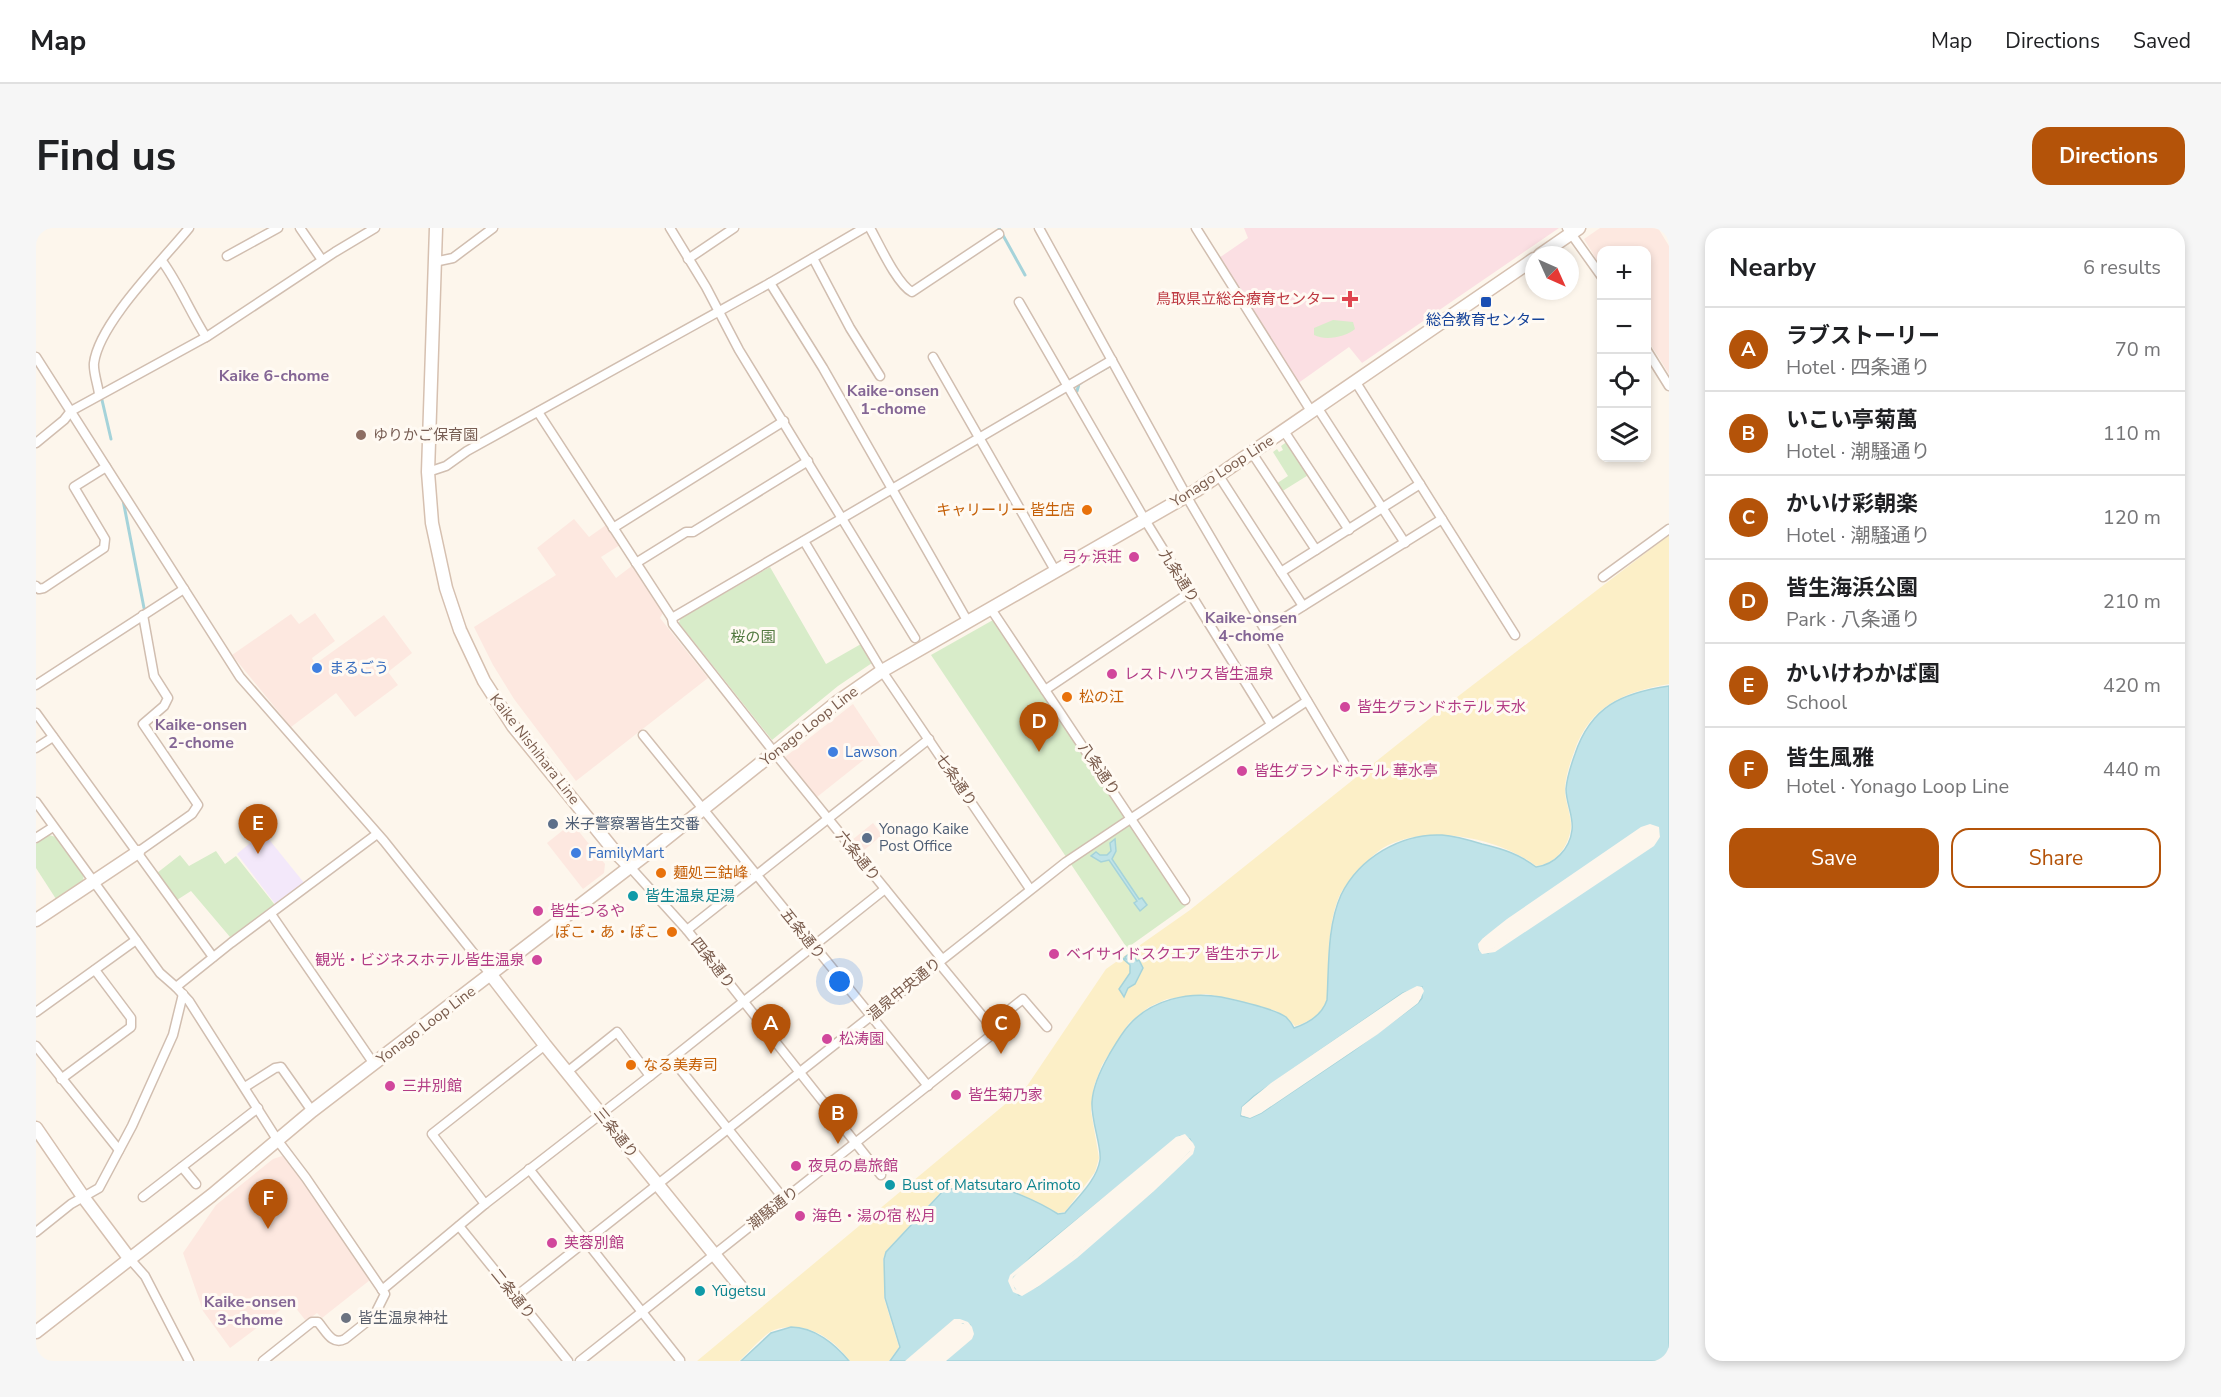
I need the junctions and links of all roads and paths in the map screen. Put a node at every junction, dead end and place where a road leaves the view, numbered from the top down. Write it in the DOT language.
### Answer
graph roads {
  1 [pos="189,228"];
  2 [pos="278,228"];
  3 [pos="300,228"];
  4 [pos="375,228"];
  5 [pos="436,228"];
  6 [pos="493,228"];
  7 [pos="670,228"];
  8 [pos="734,228"];
  9 [pos="864,228"];
  10 [pos="870,228"];
  11 [pos="1039,228"];
  12 [pos="1197,228"];
  13 [pos="1573,230"];
  14 [pos="999,234"];
  15 [pos="1552,246"];
  16 [pos="227,256"];
  17 [pos="813,258"];
  18 [pos="688,259"];
  19 [pos="322,260"];
  20 [pos="162,261"];
  21 [pos="434,262"];
  22 [pos="1525,265"];
  23 [pos="1597,269"];
  24 [pos="770,283"];
  25 [pos="1019,302"];
  26 [pos="719,311"];
  27 [pos="206,337"];
  28 [pos="1650,354"];
  29 [pos="36,357"];
  30 [pos="933,357"];
  31 [pos="1112,360"];
  32 [pos="880,376"];
  33 [pos="1355,381"];
  34 [pos="1068,386"];
  35 [pos="1669,386"];
  36 [pos="99,394"];
  37 [pos="1314,409"];
  38 [pos="71,411"];
  39 [pos="538,412"];
  40 [pos="784,421"];
  41 [pos="1284,431"];
  42 [pos="979,437"];
  43 [pos="36,443"];
  44 [pos="1252,453"];
  45 [pos="808,460"];
  46 [pos="106,467"];
  47 [pos="428,472"];
  48 [pos="1220,476"];
  49 [pos="1420,484"];
  50 [pos="893,488"];
  51 [pos="1187,496"];
  52 [pos="1382,508"];
  53 [pos="842,517"];
  54 [pos="1442,519"];
  55 [pos="1144,520"];
  56 [pos="613,528"];
  57 [pos="1669,529"];
  58 [pos="1348,530"];
  59 [pos="804,540"];
  60 [pos="1405,543"];
  61 [pos="1316,550"];
  62 [pos="636,563"];
  63 [pos="1056,572"];
  64 [pos="1281,572"];
  65 [pos="1603,577"];
  66 [pos="36,586"];
  67 [pos="184,589"];
  68 [pos="1189,593"];
  69 [pos="1303,606"];
  70 [pos="991,609"];
  71 [pos="143,615"];
  72 [pos="672,618"];
  73 [pos="968,622"];
  74 [pos="1265,630"];
  75 [pos="1515,635"];
  76 [pos="915,638"];
  77 [pos="882,671"];
  78 [pos="36,685"];
  79 [pos="1045,690"];
  80 [pos="1307,701"];
  81 [pos="36,713"];
  82 [pos="1271,724"];
  83 [pos="643,735"];
  84 [pos="53,737"];
  85 [pos="929,739"];
  86 [pos="36,748"];
  87 [pos="774,752"];
  88 [pos="1349,771"];
  89 [pos="36,802"];
  90 [pos="702,809"];
  91 [pos="1131,817"];
  92 [pos="828,819"];
  93 [pos="53,827"];
  94 [pos="377,834"];
  95 [pos="36,838"];
  96 [pos="138,852"];
  97 [pos="630,867"];
  98 [pos="756,876"];
  99 [pos="94,881"];
  100 [pos="885,889"];
  101 [pos="1030,889"];
  102 [pos="1185,900"];
  103 [pos="271,914"];
  104 [pos="36,920"];
  105 [pos="687,930"];
  106 [pos="136,940"];
  107 [pos="813,947"];
  108 [pos="213,957"];
  109 [pos="940,961"];
  110 [pos="95,970"];
  111 [pos="491,975"];
  112 [pos="179,990"];
  113 [pos="743,1001"];
  114 [pos="36,1012"];
  115 [pos="871,1016"];
  116 [pos="1047,1028"];
  117 [pos="992,1029"];
  118 [pos="544,1045"];
  119 [pos="36,1047"];
  120 [pos="672,1059"];
  121 [pos="374,1064"];
  122 [pos="567,1072"];
  123 [pos="800,1072"];
  124 [pos="650,1076"];
  125 [pos="61,1079"];
  126 [pos="928,1086"];
  127 [pos="245,1087"];
  128 [pos="258,1108"];
  129 [pos="312,1111"];
  130 [pos="601,1115"];
  131 [pos="36,1128"];
  132 [pos="728,1129"];
  133 [pos="278,1141"];
  134 [pos="856,1143"];
  135 [pos="119,1150"];
  136 [pos="182,1167"];
  137 [pos="530,1169"];
  138 [pos="881,1175"];
  139 [pos="196,1184"];
  140 [pos="659,1185"];
  141 [pos="143,1197"];
  142 [pos="84,1198"];
  143 [pos="784,1199"];
  144 [pos="485,1204"];
  145 [pos="459,1226"];
  146 [pos="36,1232"];
  147 [pos="585,1241"];
  148 [pos="713,1255"];
  149 [pos="129,1258"];
  150 [pos="382,1290"];
  151 [pos="742,1290"];
  152 [pos="515,1297"];
  153 [pos="641,1312"];
  154 [pos="36,1332"];
  155 [pos="680,1360"];
  156 [pos="189,1361"];
  157 [pos="263,1361"];
  158 [pos="568,1361"];
  159 [pos="580,1361"];
  1 -- 20 [label="street"];
  2 -- 16 [label="street"];
  3 -- 19 [label="street"];
  4 -- 19 [label="street"];
  5 -- 21 [label="main road, Kaike Nishihara Line"];
  6 -- 21 [label="street"];
  7 -- 18 [label="street"];
  8 -- 18 [label="street"];
  9 -- 17 [label="street"];
  10 -- 14 [label="street"];
  11 -- 31 [label="street"];
  12 -- 37 [label="street"];
  13 -- 15 [label="main road"];
  13 -- 23 [label="street"];
  17 -- 24 [label="street"];
  17 -- 32 [label="street"];
  18 -- 26 [label="street"];
  19 -- 27 [label="street"];
  20 -- 27 [label="street"];
  20 -- 36 [label="street"];
  21 -- 47 [label="main road, Kaike Nishihara Line"];
  22 -- 33 [label="main road, Yonago Loop Line"];
  24 -- 26 [label="street"];
  24 -- 50 [label="street"];
  25 -- 34 [label="street, 九条通り"];
  26 -- 39 [label="street"];
  26 -- 40 [label="street"];
  27 -- 36 [label="street"];
  28 -- 35 [label="street"];
  29 -- 38 [label="street"];
  30 -- 42 [label="street"];
  31 -- 34 [label="street"];
  31 -- 51 [label="street"];
  33 -- 37 [label="main road, Yonago Loop Line"];
  33 -- 49 [label="street"];
  34 -- 42 [label="street"];
  34 -- 55 [label="street, 九条通り"];
  36 -- 38 [label="street"];
  37 -- 41 [label="main road, Yonago Loop Line"];
  37 -- 52 [label="street"];
  38 -- 43 [label="street"];
  38 -- 46 [label="street"];
  39 -- 47 [label="street"];
  39 -- 56 [label="street, 六条通り"];
  40 -- 45 [label="street"];
  40 -- 56 [label="street"];
  41 -- 44 [label="main road, Yonago Loop Line"];
  41 -- 58 [label="street"];
  42 -- 50 [label="street"];
  42 -- 63 [label="street"];
  44 -- 48 [label="main road, Yonago Loop Line"];
  44 -- 61 [label="street"];
  45 -- 53 [label="street"];
  45 -- 62 [label="street"];
  46 -- 66 [label="street"];
  46 -- 67 [label="street"];
  47 -- 97 [label="main road, Kaike Nishihara Line"];
  48 -- 51 [label="main road, Yonago Loop Line"];
  48 -- 64 [label="street"];
  49 -- 52 [label="street"];
  49 -- 54 [label="street"];
  50 -- 53 [label="street"];
  50 -- 73 [label="street"];
  51 -- 55 [label="main road, Yonago Loop Line"];
  51 -- 74 [label="street"];
  52 -- 58 [label="street"];
  52 -- 60 [label="street"];
  53 -- 59 [label="street"];
  53 -- 76 [label="street"];
  54 -- 60 [label="street"];
  54 -- 75 [label="street"];
  55 -- 63 [label="main road, Yonago Loop Line"];
  55 -- 68 [label="street, 九条通り"];
  56 -- 62 [label="street, 六条通り"];
  57 -- 65 [label="street"];
  58 -- 61 [label="street"];
  59 -- 72 [label="street"];
  59 -- 77 [label="street, 七条通り"];
  60 -- 69 [label="street"];
  61 -- 64 [label="street"];
  62 -- 72 [label="street, 六条通り"];
  63 -- 70 [label="main road, Yonago Loop Line"];
  64 -- 69 [label="street"];
  67 -- 71 [label="street"];
  67 -- 94 [label="street"];
  68 -- 79 [label="street"];
  68 -- 82 [label="street, 九条通り"];
  69 -- 74 [label="street"];
  70 -- 73 [label="main road, Yonago Loop Line"];
  70 -- 79 [label="street, 八条通り"];
  71 -- 78 [label="street"];
  71 -- 96 [label="street"];
  72 -- 87 [label="street, 六条通り"];
  73 -- 77 [label="main road, Yonago Loop Line"];
  74 -- 80 [label="street"];
  77 -- 85 [label="street, 七条通り"];
  77 -- 87 [label="main road, Yonago Loop Line"];
  79 -- 91 [label="street, 八条通り"];
  80 -- 82 [label="street, 温泉中央通り"];
  80 -- 88 [label="street"];
  81 -- 84 [label="street"];
  82 -- 91 [label="street, 温泉中央通り"];
  83 -- 90 [label="street, 五条通り"];
  84 -- 86 [label="street"];
  84 -- 96 [label="street"];
  85 -- 92 [label="street"];
  85 -- 101 [label="street, 七条通り"];
  87 -- 90 [label="main road, Yonago Loop Line"];
  87 -- 92 [label="street, 六条通り"];
  89 -- 93 [label="street"];
  90 -- 97 [label="main road, Yonago Loop Line"];
  90 -- 98 [label="street, 五条通り"];
  91 -- 101 [label="street, 温泉中央通り"];
  91 -- 102 [label="street, 八条通り"];
  92 -- 98 [label="street"];
  92 -- 100 [label="street, 六条通り"];
  93 -- 95 [label="street"];
  93 -- 99 [label="street"];
  94 -- 103 [label="street"];
  94 -- 111 [label="street"];
  96 -- 99 [label="main road"];
  96 -- 108 [label="street"];
  97 -- 105 [label="street, 四条通り"];
  97 -- 111 [label="main road, Yonago Loop Line"];
  98 -- 105 [label="street"];
  98 -- 107 [label="street, 五条通り"];
  99 -- 104 [label="main road"];
  99 -- 106 [label="street"];
  100 -- 107 [label="street"];
  100 -- 109 [label="street, 六条通り"];
  101 -- 109 [label="street, 温泉中央通り"];
  103 -- 108 [label="street"];
  103 -- 121 [label="street"];
  105 -- 113 [label="street, 四条通り"];
  106 -- 110 [label="street"];
  106 -- 112 [label="street"];
  107 -- 113 [label="street"];
  107 -- 115 [label="street, 五条通り"];
  108 -- 112 [label="street"];
  109 -- 115 [label="street, 温泉中央通り"];
  109 -- 117 [label="street, 六条通り"];
  110 -- 114 [label="street"];
  110 -- 125 [label="street"];
  111 -- 118 [label="main road, 三条通り"];
  111 -- 121 [label="main road, Yonago Loop Line"];
  112 -- 127 [label="street"];
  112 -- 135 [label="street"];
  113 -- 120 [label="street"];
  113 -- 123 [label="street, 四条通り"];
  115 -- 123 [label="street, 温泉中央通り"];
  115 -- 126 [label="street, 五条通り"];
  116 -- 117 [label="street, 潮騒通り"];
  117 -- 126 [label="street, 潮騒通り"];
  118 -- 122 [label="main road, 三条通り"];
  118 -- 144 [label="street"];
  119 -- 125 [label="street"];
  120 -- 124 [label="street"];
  120 -- 132 [label="street"];
  121 -- 129 [label="main road, Yonago Loop Line"];
  122 -- 124 [label="street"];
  122 -- 130 [label="main road, 三条通り"];
  123 -- 132 [label="street, 温泉中央通り"];
  123 -- 134 [label="street, 四条通り"];
  124 -- 130 [label="street"];
  125 -- 135 [label="street"];
  126 -- 134 [label="street, 潮騒通り"];
  127 -- 128 [label="street"];
  127 -- 129 [label="street"];
  128 -- 133 [label="street"];
  128 -- 136 [label="street"];
  129 -- 133 [label="main road, Yonago Loop Line"];
  130 -- 137 [label="street"];
  130 -- 140 [label="main road, 三条通り"];
  131 -- 142 [label="main road"];
  132 -- 140 [label="street, 温泉中央通り"];
  132 -- 143 [label="street"];
  133 -- 149 [label="main road, Yonago Loop Line"];
  133 -- 150 [label="street"];
  134 -- 138 [label="street, 四条通り"];
  134 -- 143 [label="street, 潮騒通り"];
  135 -- 142 [label="street"];
  136 -- 139 [label="street"];
  136 -- 141 [label="street"];
  137 -- 144 [label="street"];
  137 -- 147 [label="street"];
  140 -- 147 [label="street, 温泉中央通り"];
  140 -- 148 [label="main road, 三条通り"];
  142 -- 146 [label="street"];
  142 -- 149 [label="main road"];
  143 -- 148 [label="street, 潮騒通り"];
  144 -- 145 [label="street"];
  145 -- 150 [label="street"];
  145 -- 152 [label="street, 二条通り"];
  147 -- 152 [label="street, 温泉中央通り"];
  147 -- 153 [label="street"];
  148 -- 151 [label="main road, 三条通り"];
  148 -- 153 [label="street, 潮騒通り"];
  149 -- 154 [label="main road, Yonago Loop Line"];
  149 -- 156 [label="street"];
  150 -- 157 [label="street"];
  152 -- 158 [label="street, 二条通り"];
  153 -- 155 [label="street"];
  153 -- 159 [label="street, 潮騒通り"];
}
